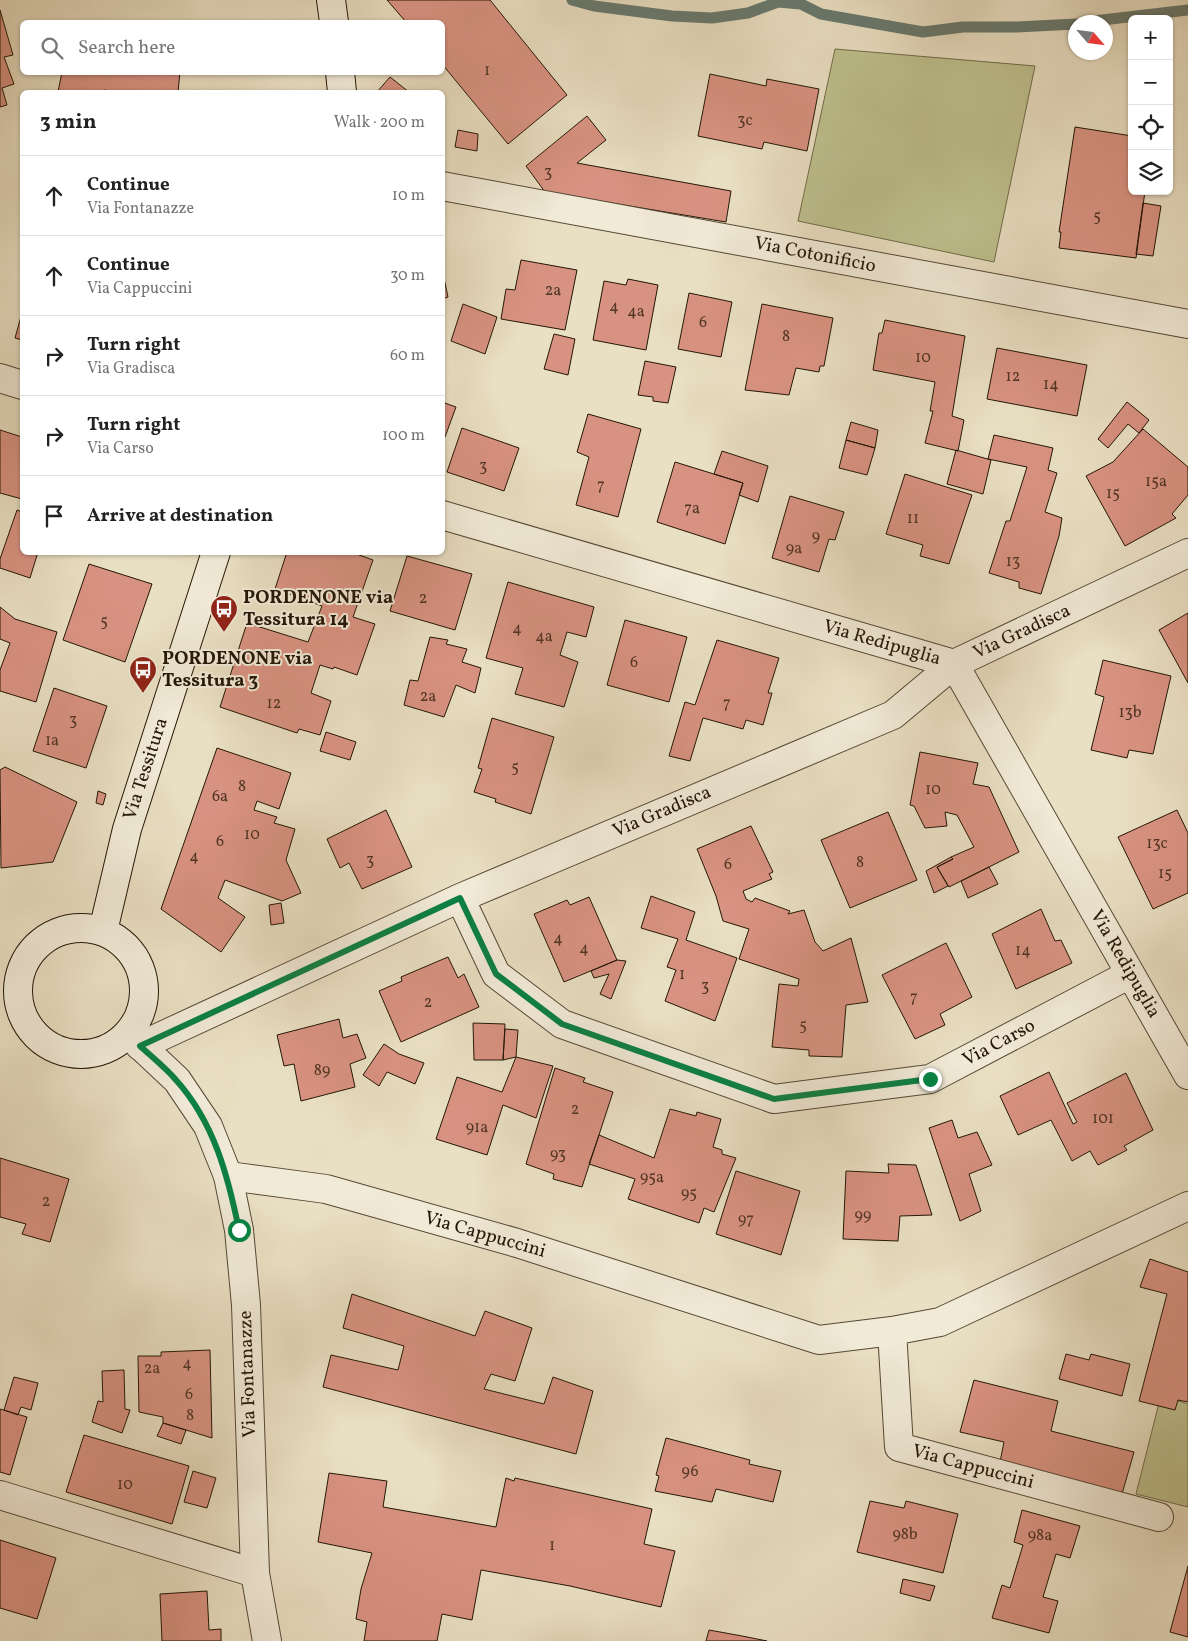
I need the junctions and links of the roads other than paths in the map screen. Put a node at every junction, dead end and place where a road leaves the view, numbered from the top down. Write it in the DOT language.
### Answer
graph roads {
  1 [pos="331,0"];
  2 [pos="334,20"];
  3 [pos="340,75"];
  4 [pos="342,90"];
  5 [pos="445,187"];
  6 [pos="1188,324"];
  7 [pos="0,378"];
  8 [pos="20,384"];
  9 [pos="445,516"];
  10 [pos="1188,553"];
  11 [pos="215,555"];
  12 [pos="954,664"];
  13 [pos="460,898"];
  14 [pos="103,931"];
  15 [pos="1130,974"];
  16 [pos="9,997"];
  17 [pos="134,1040"];
  18 [pos="1188,1075"];
  19 [pos="228,1176"];
  20 [pos="1188,1206"];
  21 [pos="892,1331"];
  22 [pos="0,1495"];
  23 [pos="1158,1518"];
  24 [pos="256,1573"];
  25 [pos="267,1641"];
  1 -- 2 [label="street"];
  3 -- 4 [label="street"];
  5 -- 6 [label="street, Via Cotonificio"];
  7 -- 8 [label="street"];
  9 -- 12 [label="street, Via Redipuglia"];
  10 -- 12 [label="street, Via Gradisca"];
  11 -- 14 [label="street, Via Tessitura"];
  12 -- 13 [label="street, Via Gradisca"];
  12 -- 15 [label="street, Via Redipuglia"];
  13 -- 15 [label="street, Via Carso"];
  13 -- 17 [label="street, Via Gradisca"];
  14 -- 16 [label="street"];
  14 -- 17 [label="street"];
  15 -- 18 [label="street, Via Redipuglia"];
  16 -- 17 [label="street"];
  17 -- 19 [label="street"];
  19 -- 21 [label="street, Via Cappuccini"];
  19 -- 24 [label="street, Via Fontanazze"];
  20 -- 21 [label="street, Via Cappuccini"];
  21 -- 23 [label="street, Via Cappuccini"];
  22 -- 24 [label="street"];
  24 -- 25 [label="street, Via Fontanazze"];
}
